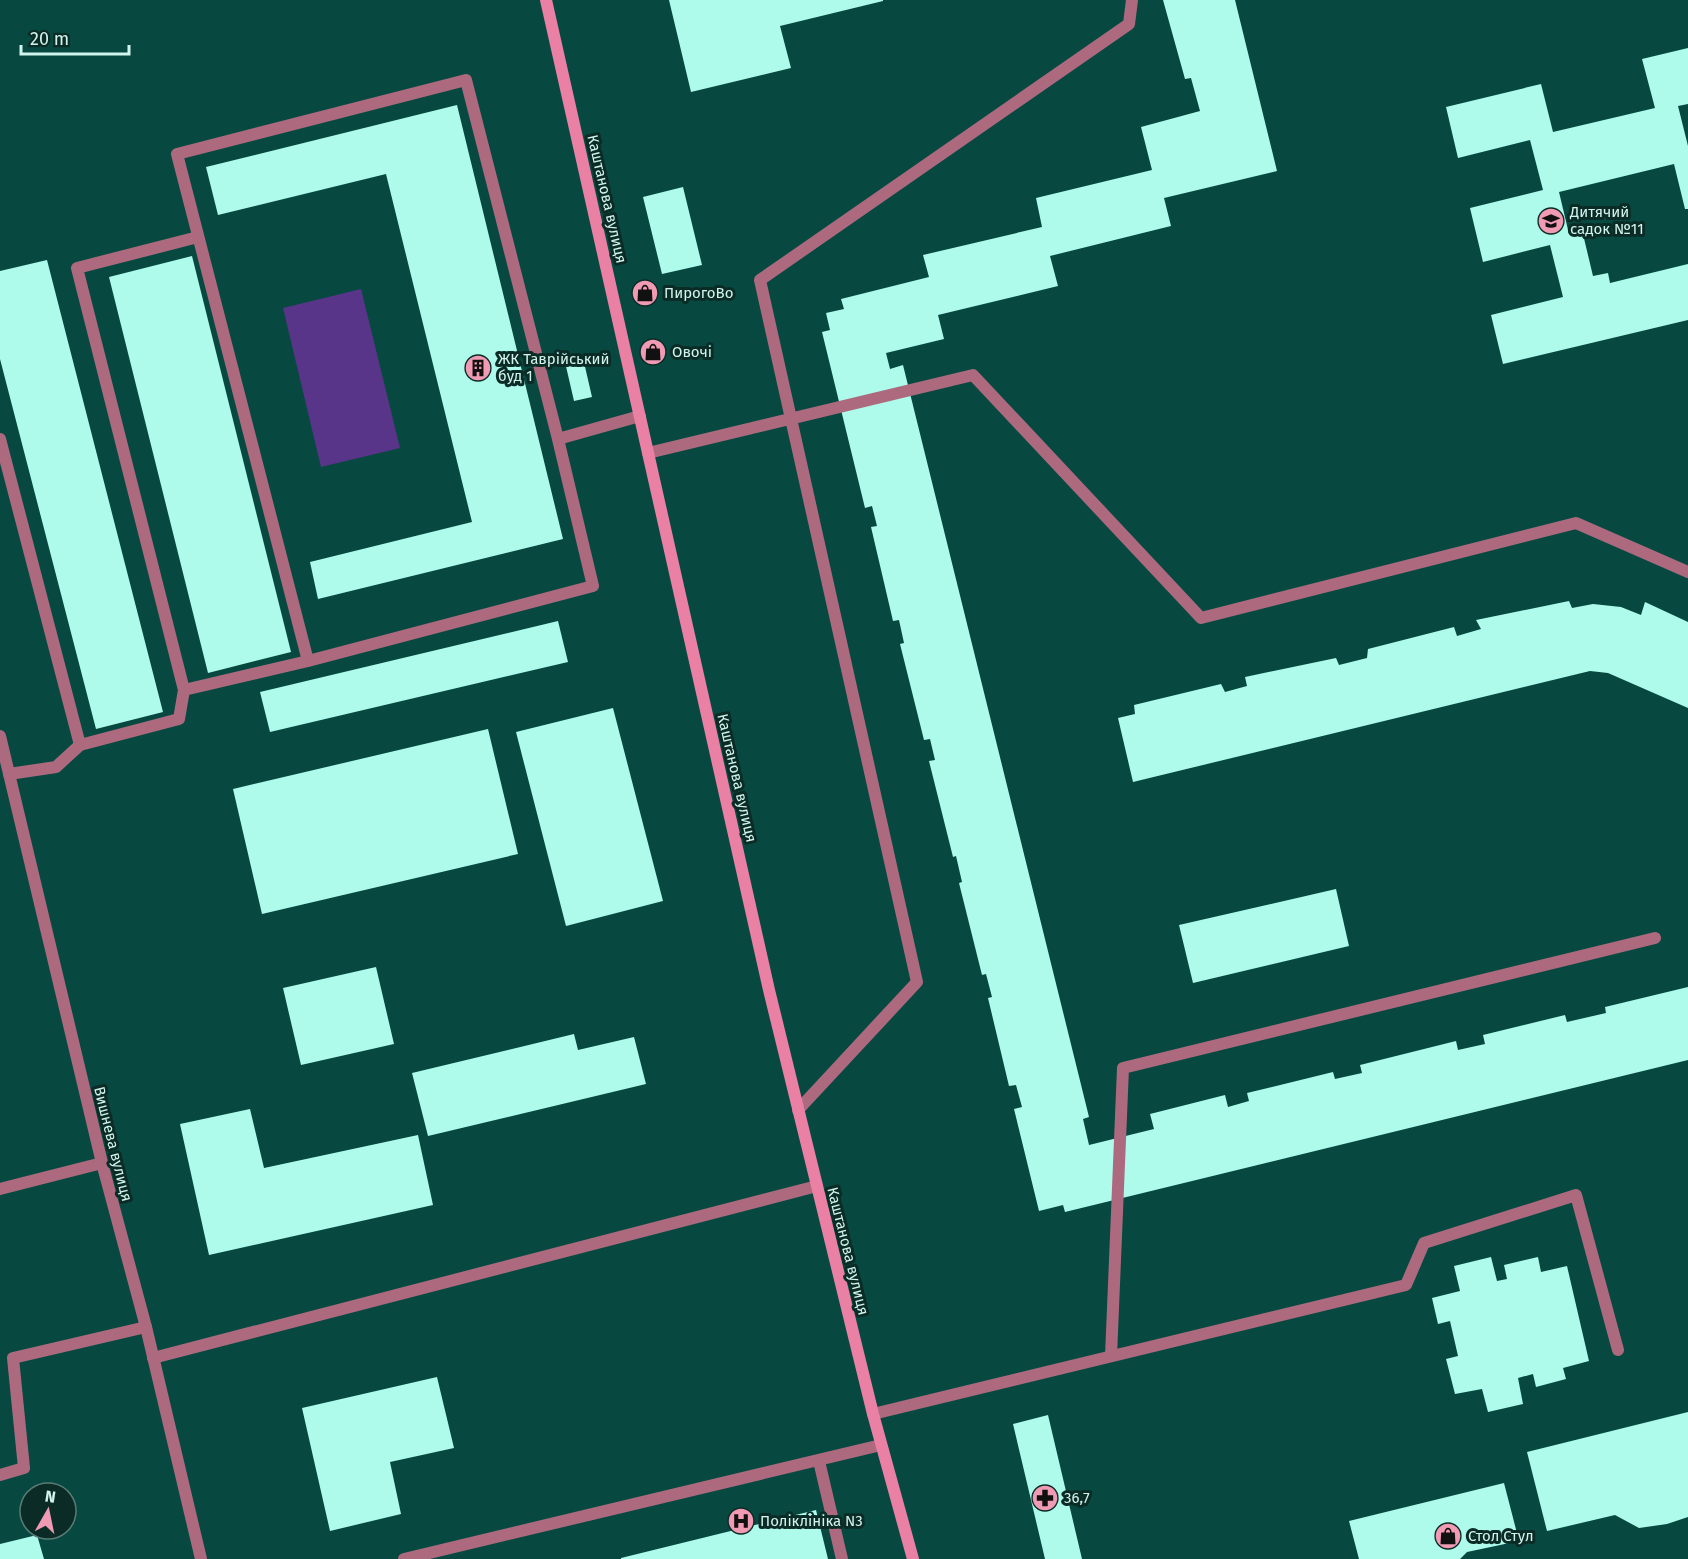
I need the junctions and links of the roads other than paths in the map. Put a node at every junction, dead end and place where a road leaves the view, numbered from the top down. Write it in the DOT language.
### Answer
graph roads {
  1 [pos="546,0"];
  2 [pos="1132,0"];
  3 [pos="198,237"];
  4 [pos="640,416"];
  5 [pos="790,419"];
  6 [pos="0,439"];
  7 [pos="558,439"];
  8 [pos="648,453"];
  9 [pos="1688,572"];
  10 [pos="308,661"];
  11 [pos="184,690"];
  12 [pos="0,736"];
  13 [pos="80,745"];
  14 [pos="9,774"];
  15 [pos="1655,938"];
  16 [pos="798,1110"];
  17 [pos="102,1163"];
  18 [pos="817,1186"];
  19 [pos="0,1189"];
  20 [pos="146,1328"];
  21 [pos="1618,1350"];
  22 [pos="1111,1356"];
  23 [pos="153,1358"];
  24 [pos="873,1414"];
  25 [pos="881,1445"];
  26 [pos="819,1461"];
  27 [pos="0,1475"];
  28 [pos="201,1559"];
  29 [pos="404,1559"];
  30 [pos="842,1559"];
  31 [pos="913,1559"];
  1 -- 4 [label="street, Каштанова вулиця"];
  2 -- 5 [label="street"];
  3 -- 7 [label="street"];
  3 -- 10 [label="street"];
  3 -- 11 [label="street"];
  4 -- 7 [label="street"];
  4 -- 8 [label="street, Каштанова вулиця"];
  5 -- 8 [label="street"];
  5 -- 9 [label="street"];
  5 -- 16 [label="street"];
  6 -- 13 [label="street"];
  7 -- 10 [label="street"];
  8 -- 16 [label="street, Каштанова вулиця"];
  10 -- 11 [label="street"];
  11 -- 13 [label="street"];
  12 -- 14 [label="street, Вишнева вулиця"];
  13 -- 14 [label="street"];
  14 -- 17 [label="street, Вишнева вулиця"];
  15 -- 22 [label="street"];
  16 -- 18 [label="street, Каштанова вулиця"];
  17 -- 19 [label="street"];
  17 -- 20 [label="street, Вишнева вулиця"];
  18 -- 23 [label="street"];
  18 -- 24 [label="street, Каштанова вулиця"];
  20 -- 23 [label="street, Вишнева вулиця"];
  20 -- 27 [label="street"];
  21 -- 22 [label="street"];
  22 -- 24 [label="street"];
  23 -- 28 [label="street, Вишнева вулиця"];
  24 -- 25 [label="street, Каштанова вулиця"];
  25 -- 26 [label="street"];
  25 -- 31 [label="street, Каштанова вулиця"];
  26 -- 29 [label="street"];
  26 -- 30 [label="street"];
}
